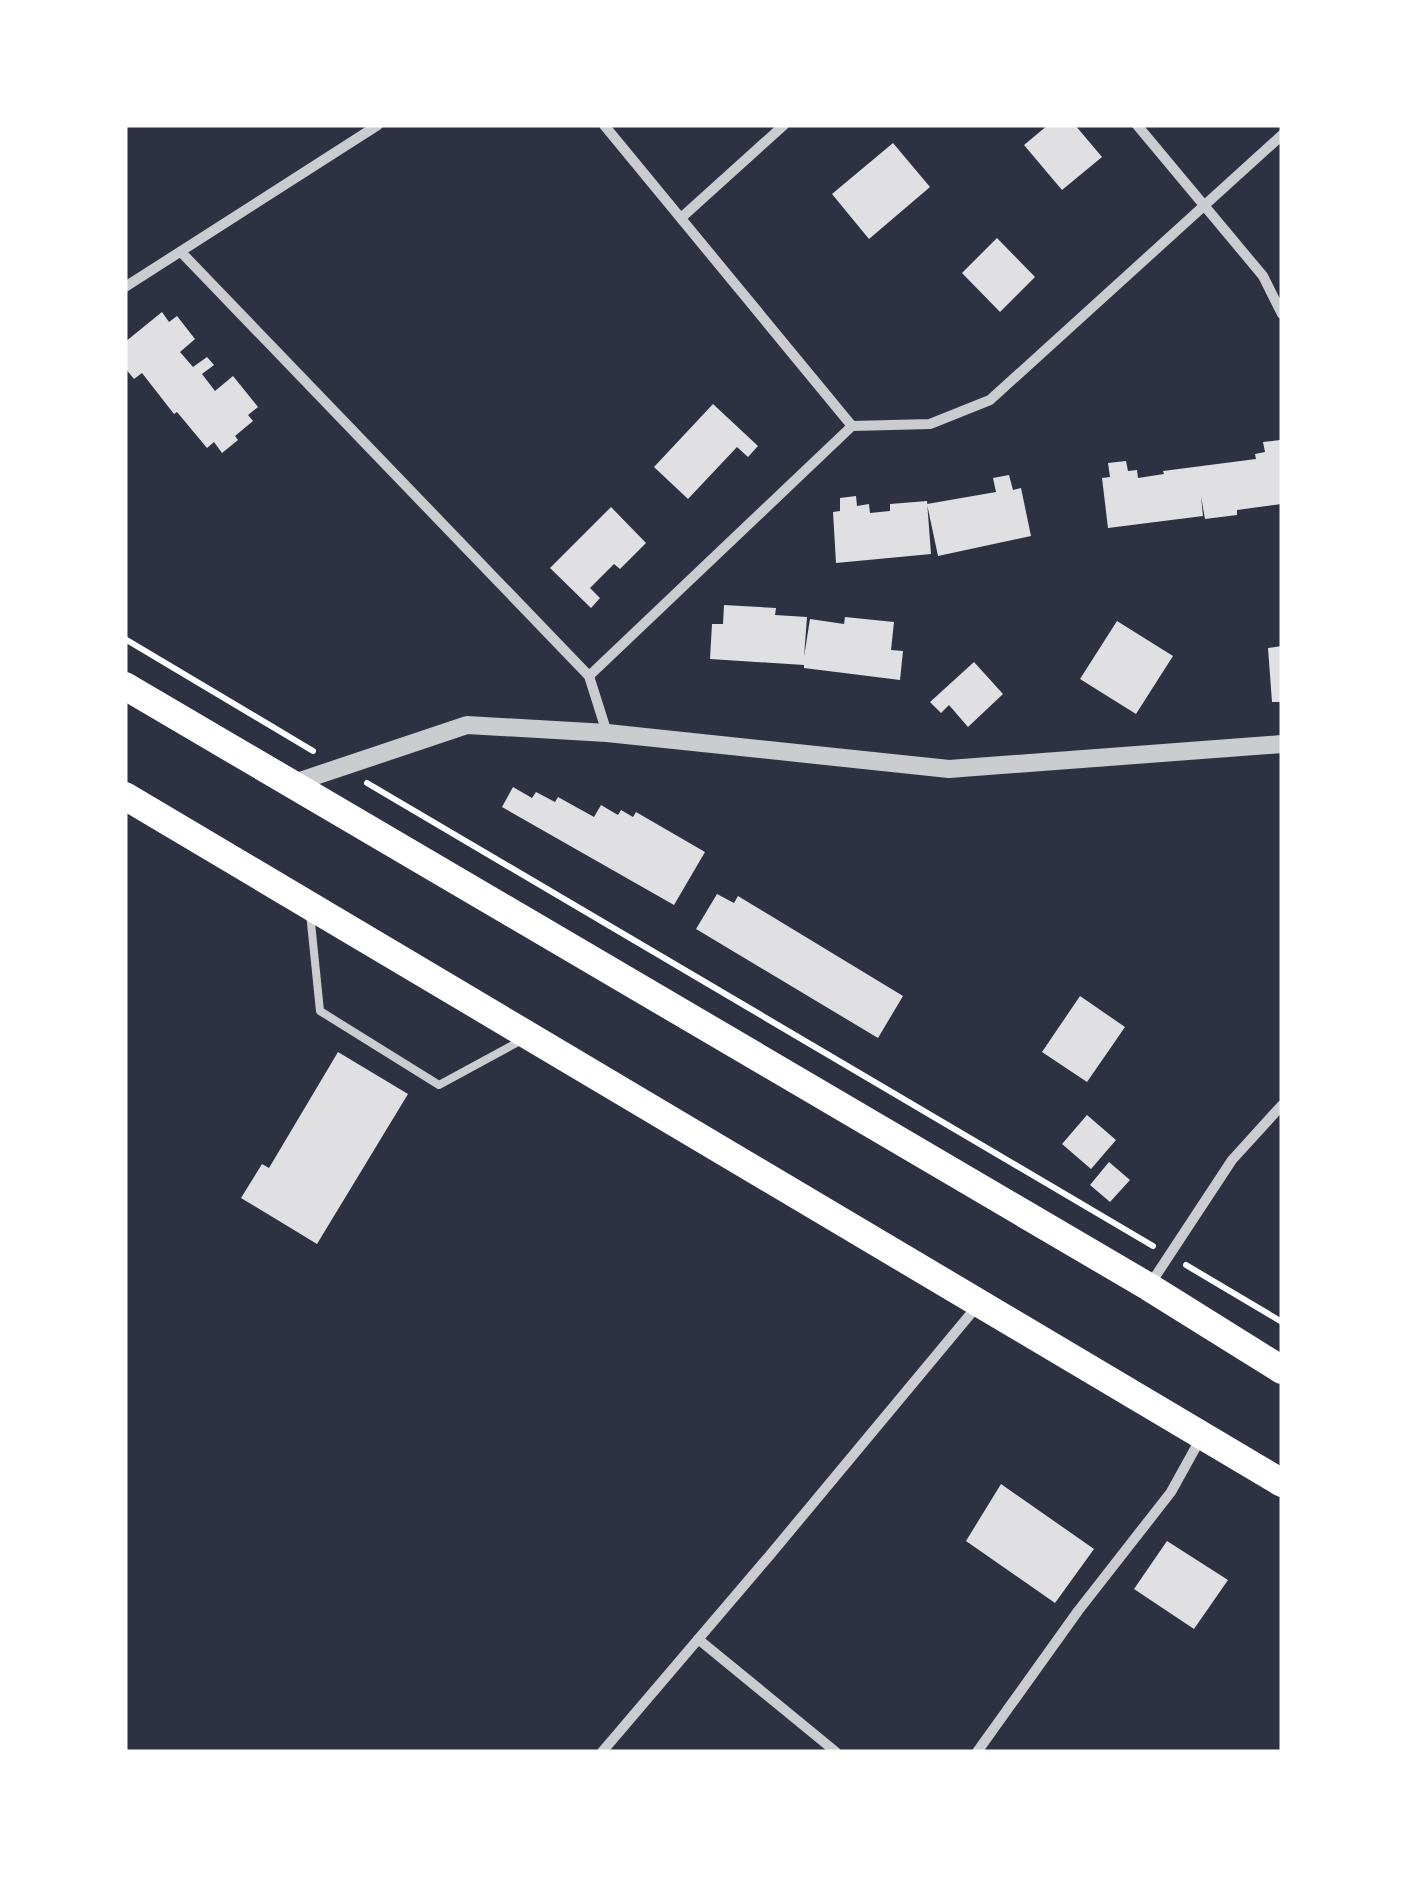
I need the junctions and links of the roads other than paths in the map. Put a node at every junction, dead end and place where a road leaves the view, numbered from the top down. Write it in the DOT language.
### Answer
graph roads {
  1 [pos="378,125"];
  2 [pos="604,125"];
  3 [pos="784,125"];
  4 [pos="1138,125"];
  5 [pos="1282,135"];
  6 [pos="1205,204"];
  7 [pos="681,218"];
  8 [pos="181,252"];
  9 [pos="125,287"];
  10 [pos="1282,314"];
  11 [pos="852,426"];
  12 [pos="589,676"];
  13 [pos="125,686"];
  14 [pos="608,733"];
  15 [pos="1282,744"];
  16 [pos="294,784"];
  17 [pos="125,796"];
  18 [pos="309,904"];
  19 [pos="531,1036"];
  20 [pos="1282,1105"];
  21 [pos="1149,1287"];
  22 [pos="980,1304"];
  23 [pos="1282,1370"];
  24 [pos="1202,1436"];
  25 [pos="1282,1483"];
  26 [pos="698,1640"];
  27 [pos="602,1752"];
  28 [pos="836,1752"];
  29 [pos="976,1752"];
  1 -- 8 [label="street"];
  2 -- 7 [label="street"];
  3 -- 7 [label="street"];
  4 -- 6 [label="street"];
  5 -- 6 [label="street"];
  6 -- 10 [label="street"];
  6 -- 11 [label="street"];
  7 -- 11 [label="street"];
  8 -- 9 [label="street"];
  8 -- 12 [label="street"];
  11 -- 12 [label="street"];
  12 -- 14 [label="street"];
  13 -- 16 [label="highway"];
  14 -- 15 [label="street"];
  14 -- 16 [label="street"];
  16 -- 21 [label="highway"];
  17 -- 18 [label="highway"];
  18 -- 19 [label="highway"];
  18 -- 19 [label="lane"];
  19 -- 22 [label="highway"];
  20 -- 21 [label="street"];
  21 -- 23 [label="highway"];
  22 -- 24 [label="highway"];
  22 -- 26 [label="street"];
  24 -- 25 [label="highway"];
  24 -- 29 [label="street"];
  26 -- 27 [label="street"];
  26 -- 28 [label="street"];
}
